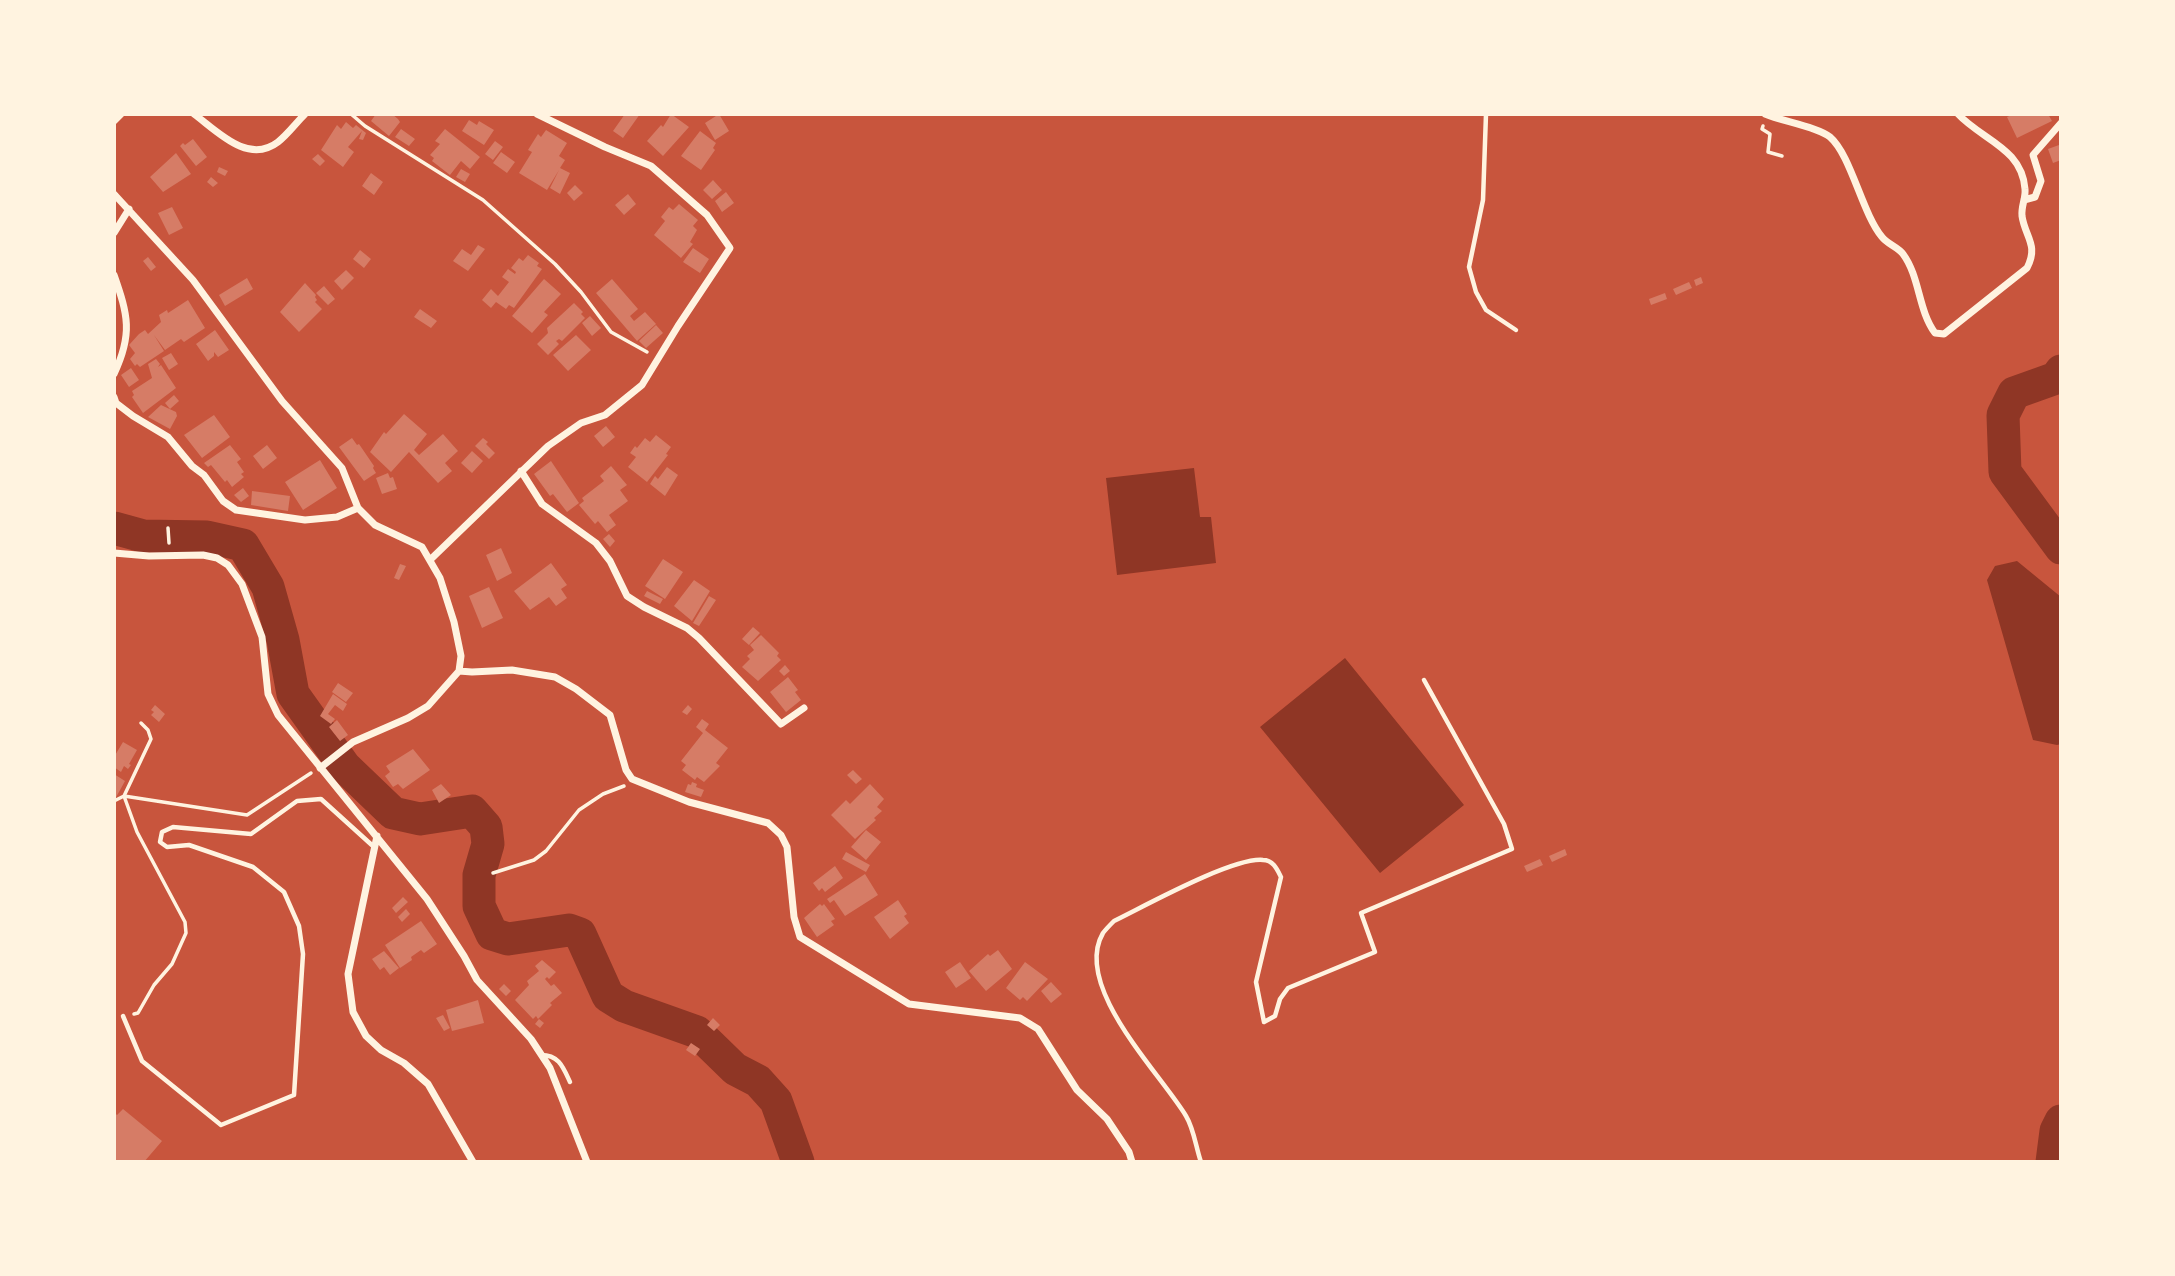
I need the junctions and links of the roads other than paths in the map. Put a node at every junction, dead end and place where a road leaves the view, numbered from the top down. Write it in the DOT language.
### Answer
graph roads {
  1 [pos="121,114"];
  2 [pos="194,114"];
  3 [pos="305,114"];
  4 [pos="537,114"];
  5 [pos="1486,114"];
  6 [pos="1766,114"];
  7 [pos="1958,114"];
  8 [pos="114,121"];
  9 [pos="2061,123"];
  10 [pos="114,194"];
  11 [pos="2024,200"];
  12 [pos="129,209"];
  13 [pos="114,233"];
  14 [pos="114,275"];
  15 [pos="1516,330"];
  16 [pos="114,374"];
  17 [pos="114,397"];
  18 [pos="521,471"];
  19 [pos="358,508"];
  20 [pos="114,553"];
  21 [pos="431,559"];
  22 [pos="459,671"];
  23 [pos="1424,680"];
  24 [pos="804,708"];
  25 [pos="320,768"];
  26 [pos="377,835"];
  27 [pos="375,847"];
  28 [pos="123,1016"];
  29 [pos="541,1055"];
  30 [pos="570,1082"];
  31 [pos="473,1162"];
  32 [pos="587,1162"];
  33 [pos="1132,1162"];
  34 [pos="1201,1162"];
  1 -- 8 [label="street"];
  2 -- 3 [label="street"];
  4 -- 18 [label="street"];
  5 -- 15 [label="lane"];
  6 -- 11 [label="street"];
  7 -- 11 [label="street"];
  9 -- 11 [label="street"];
  10 -- 12 [label="street"];
  12 -- 13 [label="street"];
  12 -- 19 [label="street"];
  14 -- 16 [label="street"];
  17 -- 19 [label="street"];
  18 -- 21 [label="street"];
  18 -- 24 [label="street"];
  19 -- 21 [label="street"];
  20 -- 25 [label="street"];
  21 -- 22 [label="street"];
  22 -- 25 [label="street"];
  22 -- 33 [label="street"];
  23 -- 34 [label="lane"];
  25 -- 26 [label="street"];
  26 -- 27 [label="street"];
  26 -- 29 [label="street"];
  27 -- 28 [label="lane"];
  27 -- 31 [label="street"];
  29 -- 30 [label="lane"];
  29 -- 32 [label="street"];
}
